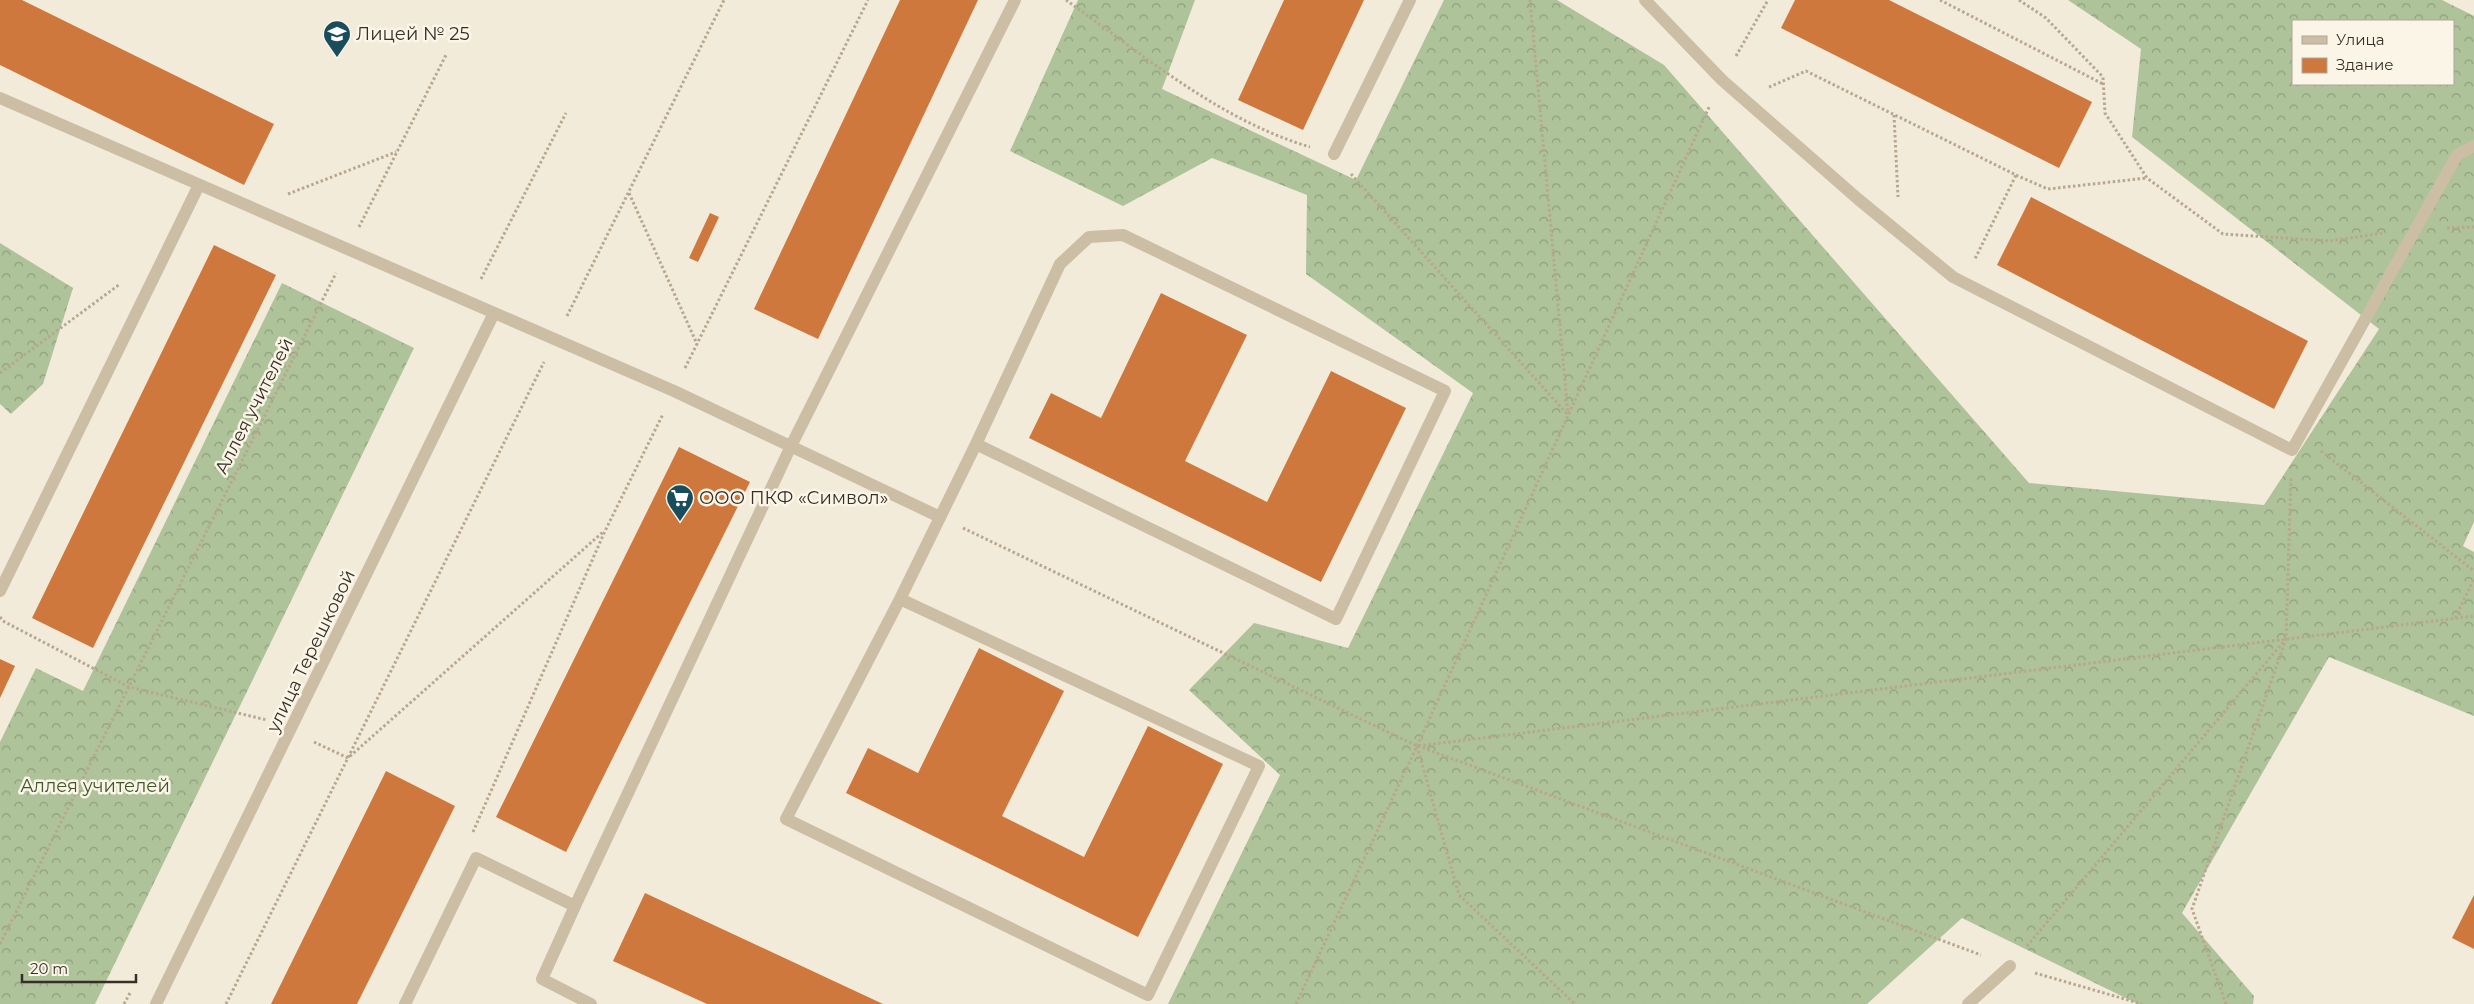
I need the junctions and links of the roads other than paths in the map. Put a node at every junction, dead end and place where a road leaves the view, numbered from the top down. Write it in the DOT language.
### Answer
graph roads {
  1 [pos="1015,0"];
  2 [pos="1410,0"];
  3 [pos="1645,0"];
  4 [pos="0,98"];
  5 [pos="2474,146"];
  6 [pos="1334,154"];
  7 [pos="199,185"];
  8 [pos="494,313"];
  9 [pos="976,444"];
  10 [pos="791,446"];
  11 [pos="940,517"];
  12 [pos="0,591"];
  13 [pos="900,599"];
  14 [pos="575,906"];
  15 [pos="2010,966"];
  16 [pos="156,1004"];
  17 [pos="406,1004"];
  18 [pos="591,1004"];
  19 [pos="1968,1004"];
  1 -- 10 [label="street"];
  2 -- 6 [label="street"];
  3 -- 5 [label="street"];
  4 -- 7 [label="street"];
  7 -- 8 [label="street"];
  7 -- 12 [label="street"];
  8 -- 10 [label="street"];
  8 -- 16 [label="street, улица Терешковой"];
  9 -- 9 [label="street"];
  9 -- 11 [label="street"];
  10 -- 11 [label="street"];
  10 -- 14 [label="street"];
  11 -- 13 [label="street"];
  13 -- 13 [label="street"];
  14 -- 17 [label="street"];
  14 -- 18 [label="street"];
  15 -- 19 [label="street"];
}
